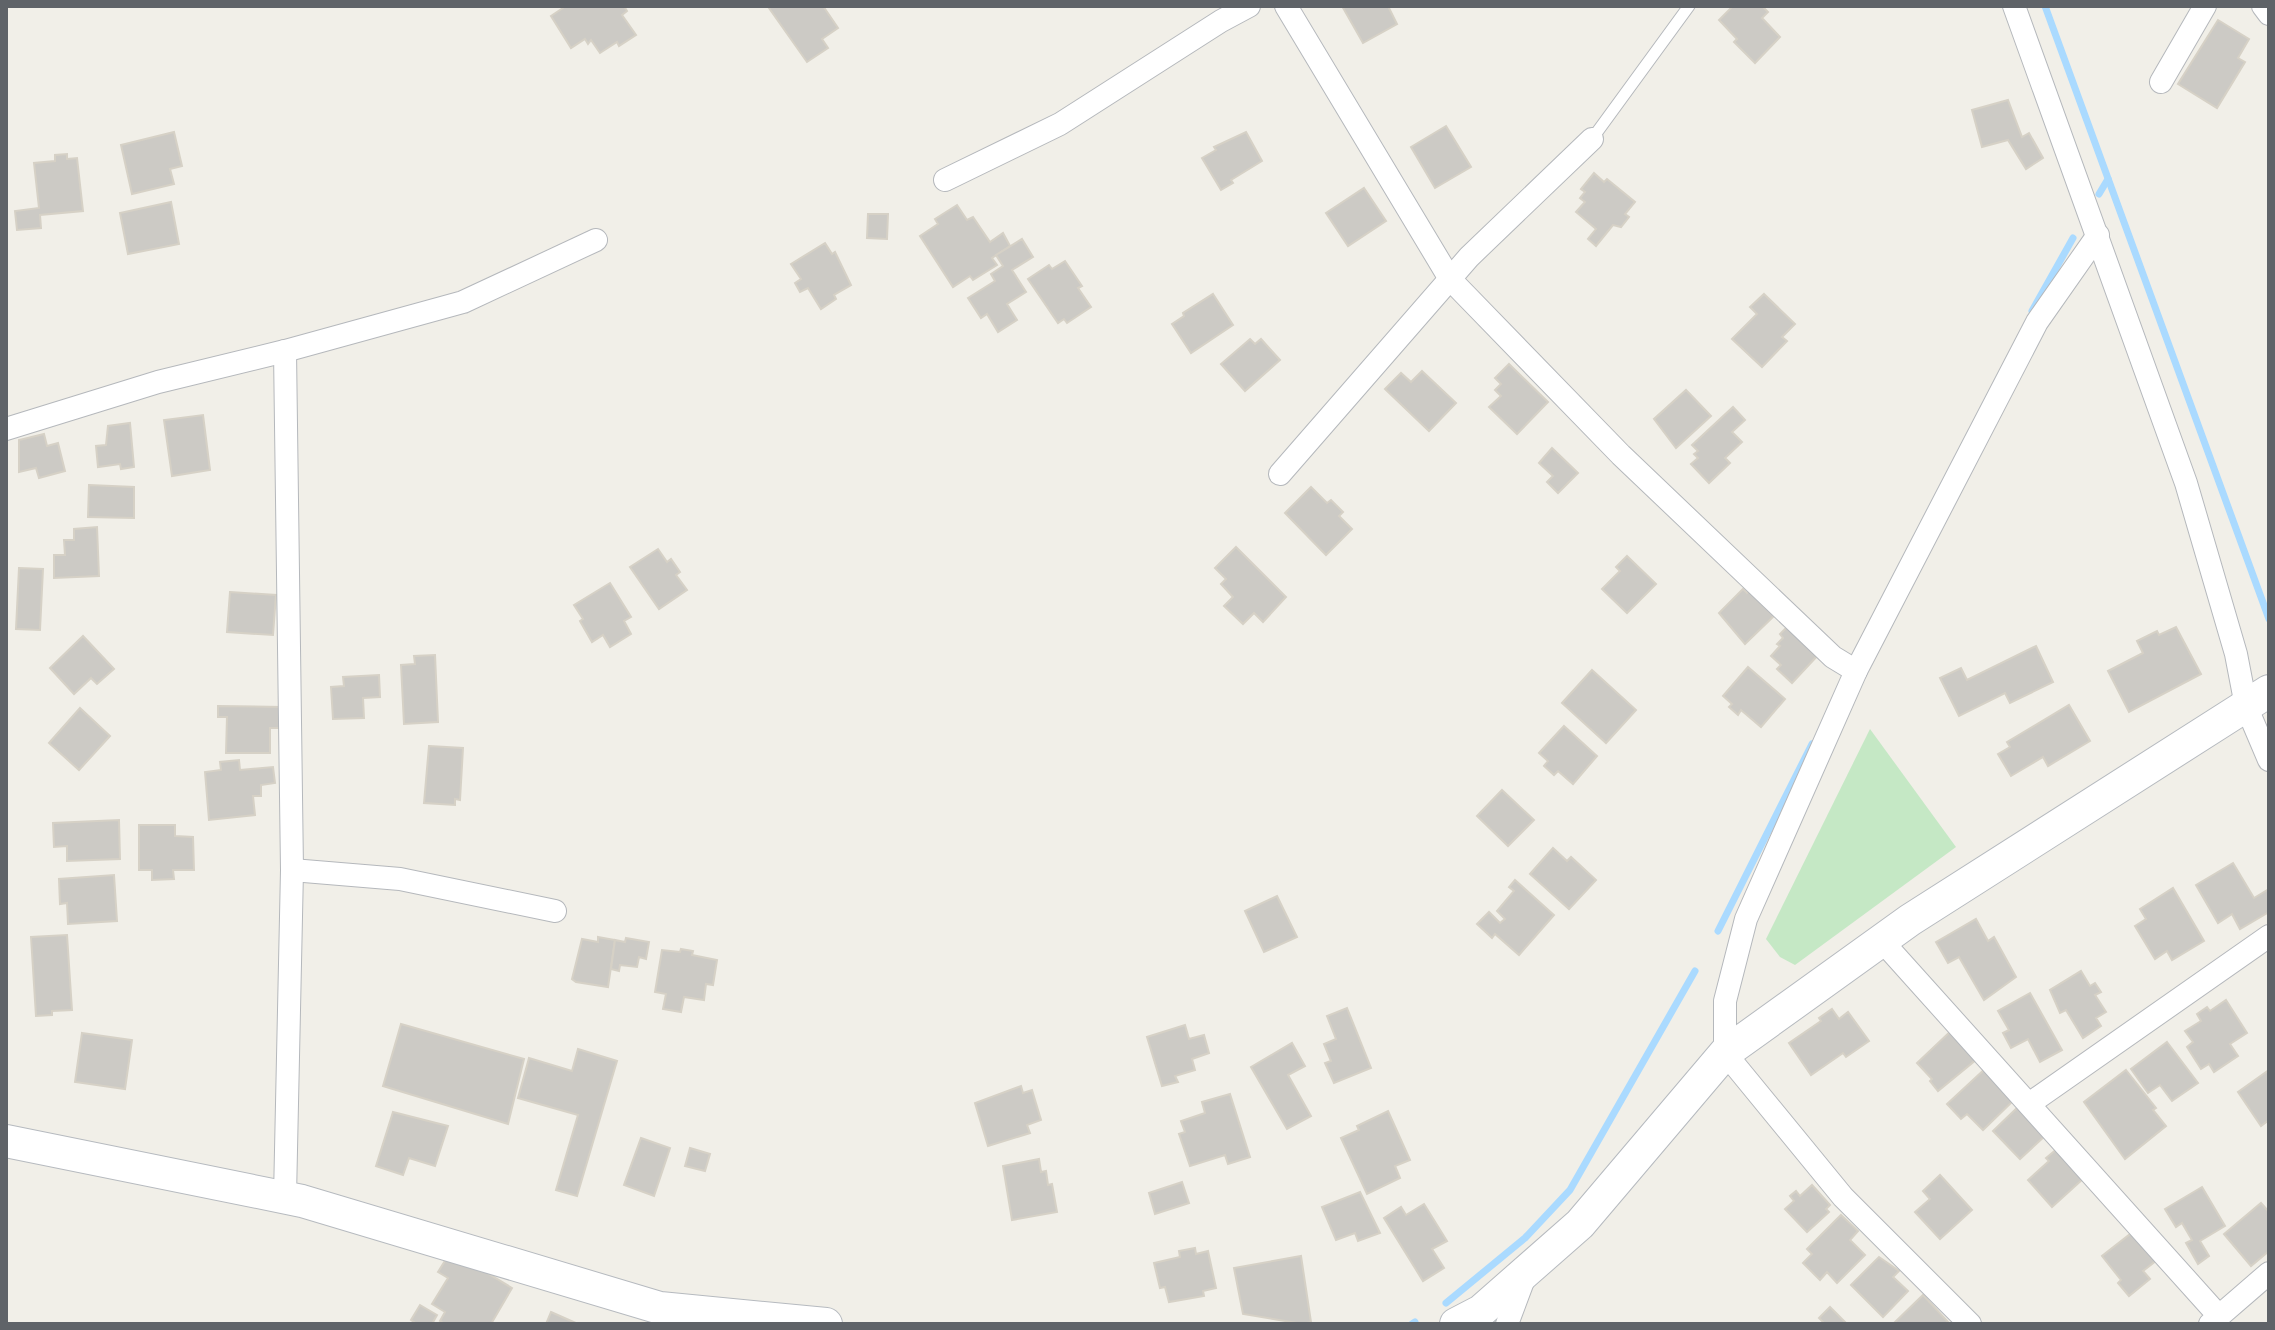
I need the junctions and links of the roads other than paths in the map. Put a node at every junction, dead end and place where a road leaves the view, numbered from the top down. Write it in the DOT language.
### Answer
graph roads {
  1 [pos="1249,6"];
  2 [pos="1286,6"];
  3 [pos="1689,6"];
  4 [pos="2014,6"];
  5 [pos="2205,6"];
  6 [pos="2263,6"];
  7 [pos="2269,14"];
  8 [pos="2161,82"];
  9 [pos="1592,139"];
  10 [pos="945,180"];
  11 [pos="2098,235"];
  12 [pos="596,240"];
  13 [pos="1450,279"];
  14 [pos="285,351"];
  15 [pos="6,429"];
  16 [pos="1280,474"];
  17 [pos="1856,671"];
  18 [pos="2260,697"];
  19 [pos="2269,760"];
  20 [pos="292,870"];
  21 [pos="555,911"];
  22 [pos="2269,936"];
  23 [pos="1882,941"];
  24 [pos="1725,1053"];
  25 [pos="2029,1104"];
  26 [pos="6,1133"];
  27 [pos="6,1141"];
  28 [pos="285,1197"];
  29 [pos="1527,1271"];
  30 [pos="2269,1273"];
  31 [pos="2214,1320"];
  32 [pos="826,1324"];
  33 [pos="1456,1324"];
  34 [pos="1507,1324"];
  35 [pos="1970,1324"];
  1 -- 10 [label="street"];
  2 -- 13 [label="street"];
  3 -- 9 [label="lane"];
  4 -- 11 [label="street"];
  5 -- 8 [label="street"];
  6 -- 7 [label="street"];
  9 -- 13 [label="street"];
  11 -- 17 [label="street"];
  11 -- 18 [label="street"];
  12 -- 14 [label="street"];
  13 -- 16 [label="street"];
  13 -- 17 [label="street"];
  14 -- 15 [label="street"];
  14 -- 20 [label="street"];
  17 -- 24 [label="street"];
  18 -- 19 [label="street"];
  18 -- 23 [label="street"];
  20 -- 21 [label="street"];
  20 -- 28 [label="street"];
  22 -- 25 [label="street"];
  23 -- 24 [label="street"];
  23 -- 25 [label="street"];
  24 -- 29 [label="street"];
  24 -- 35 [label="street"];
  25 -- 31 [label="street"];
  26 -- 27 [label="street"];
  27 -- 28 [label="street"];
  28 -- 32 [label="street"];
  29 -- 33 [label="street"];
  29 -- 34 [label="street"];
  30 -- 31 [label="street"];
}
